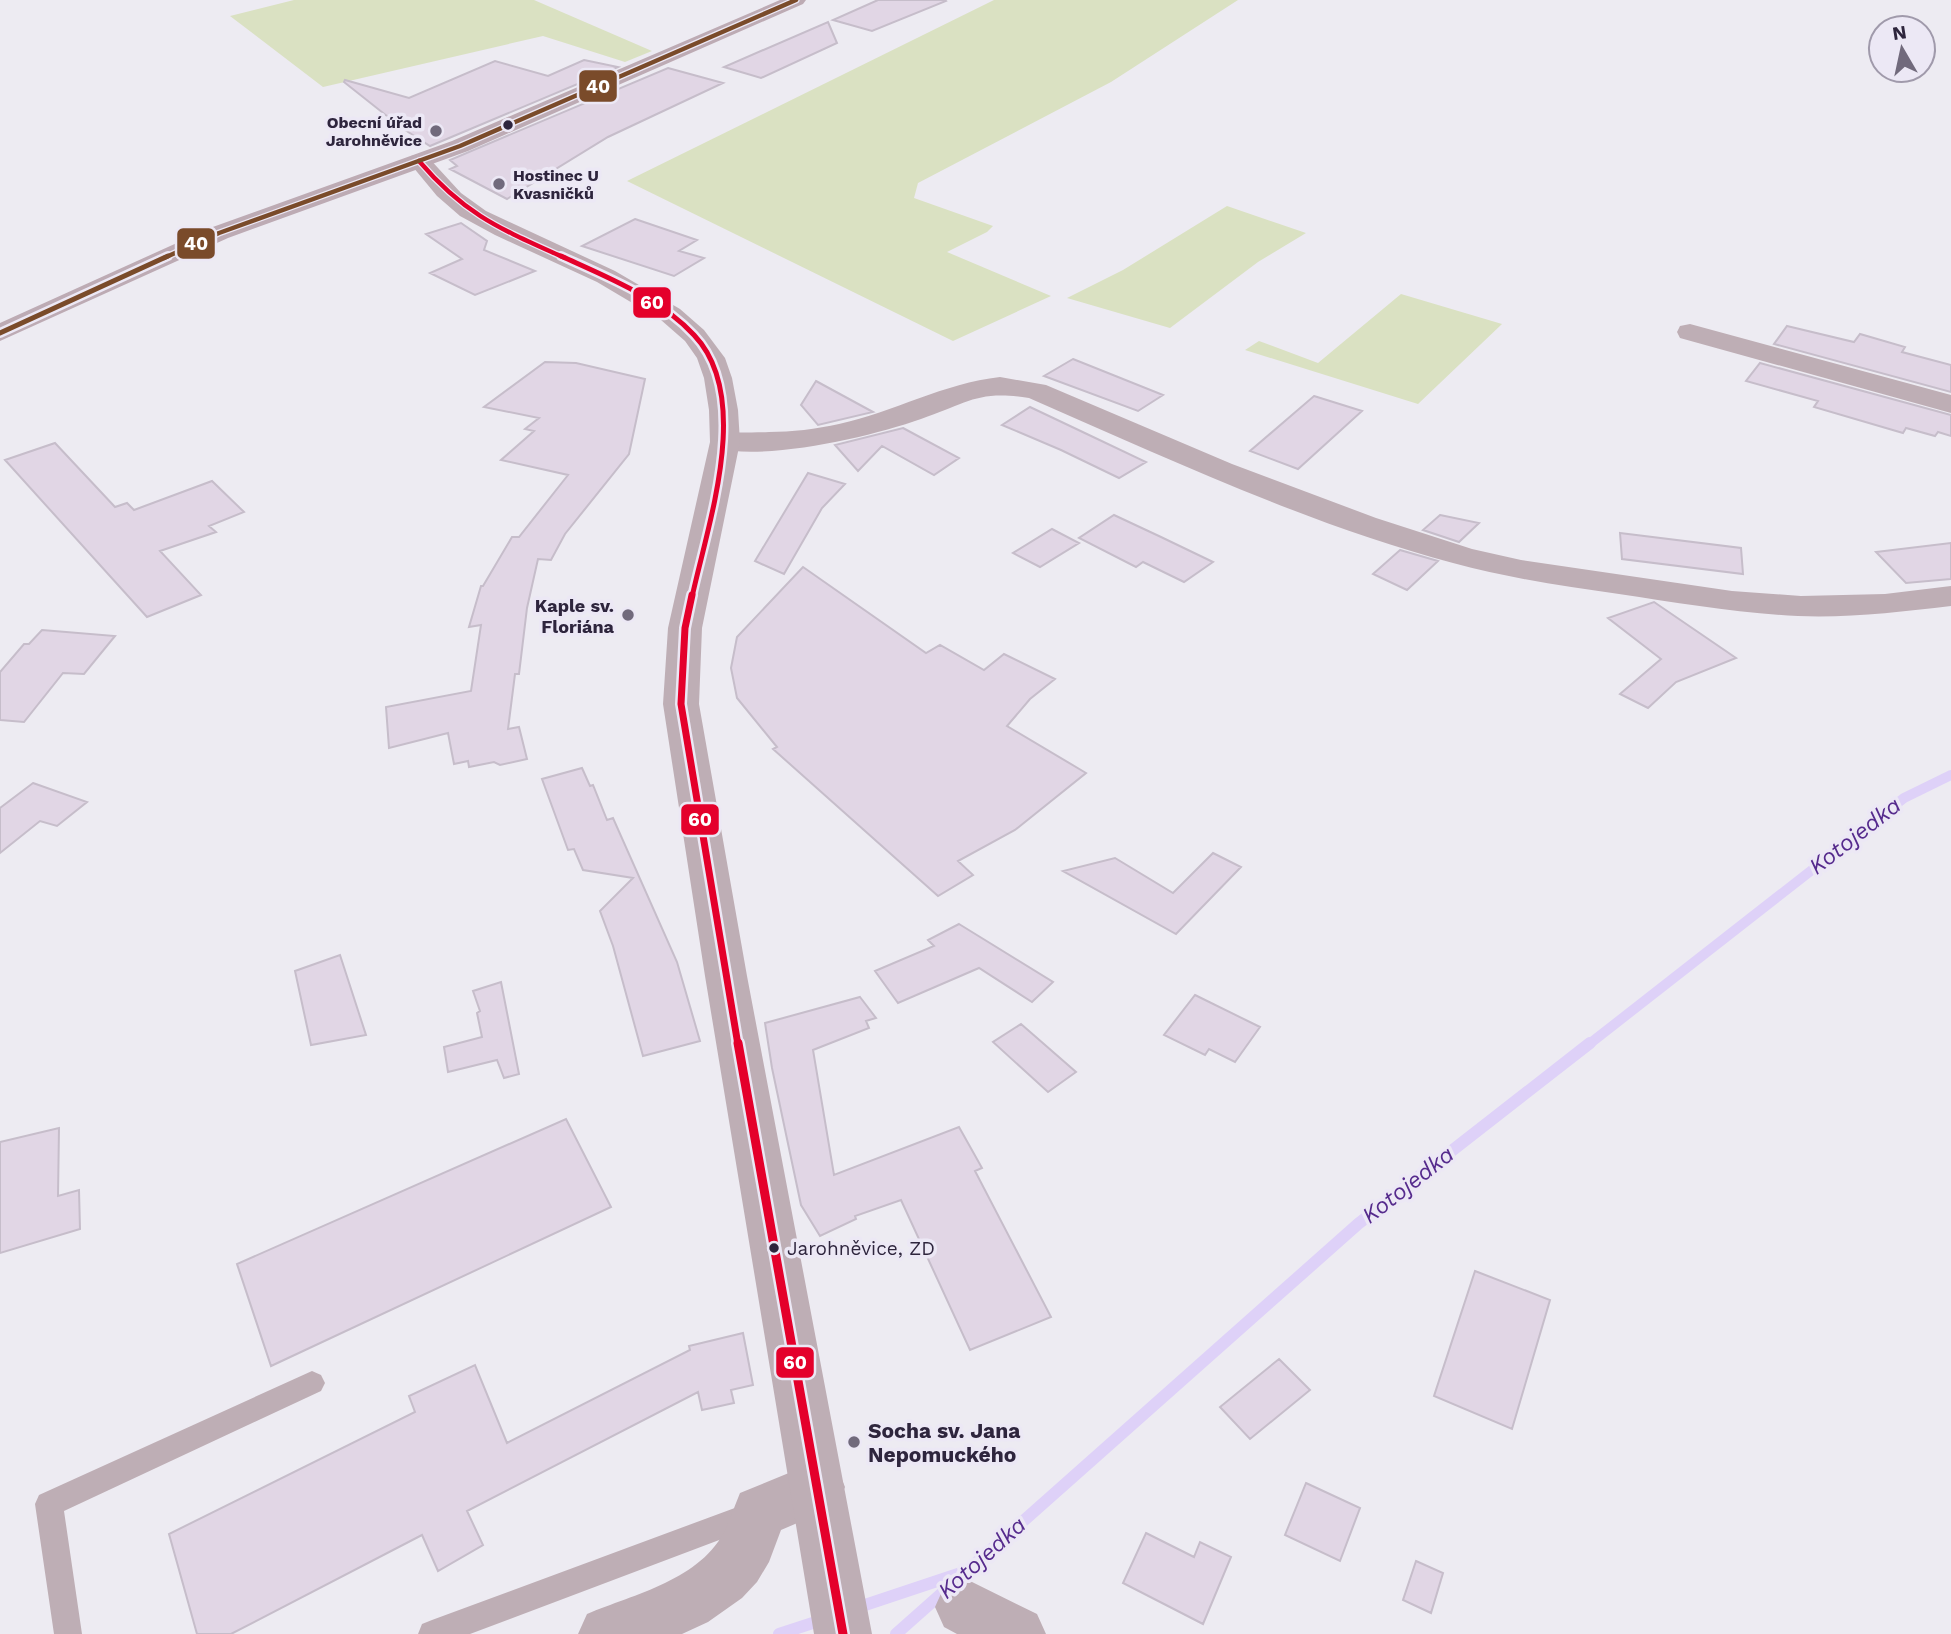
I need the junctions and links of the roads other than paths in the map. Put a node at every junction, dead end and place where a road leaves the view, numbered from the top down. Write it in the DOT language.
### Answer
graph roads {
  1 [pos="796,0"];
  2 [pos="419,161"];
  3 [pos="1690,332"];
  4 [pos="0,333"];
  5 [pos="1951,404"];
  6 [pos="725,442"];
  7 [pos="1951,596"];
  8 [pos="312,1383"];
  9 [pos="820,1500"];
  10 [pos="759,1512"];
  11 [pos="964,1607"];
  12 [pos="68,1634"];
  13 [pos="432,1634"];
  14 [pos="607,1634"];
  15 [pos="843,1634"];
  16 [pos="1017,1634"];
  1 -- 2 [label="main road"];
  2 -- 4 [label="main road"];
  2 -- 6 [label="street"];
  3 -- 5 [label="street"];
  6 -- 7 [label="street"];
  6 -- 9 [label="street"];
  8 -- 12 [label="lane"];
  9 -- 10 [label="street"];
  9 -- 15 [label="street"];
  10 -- 13 [label="lane"];
  10 -- 14 [label="street"];
  11 -- 16 [label="street"];
}
